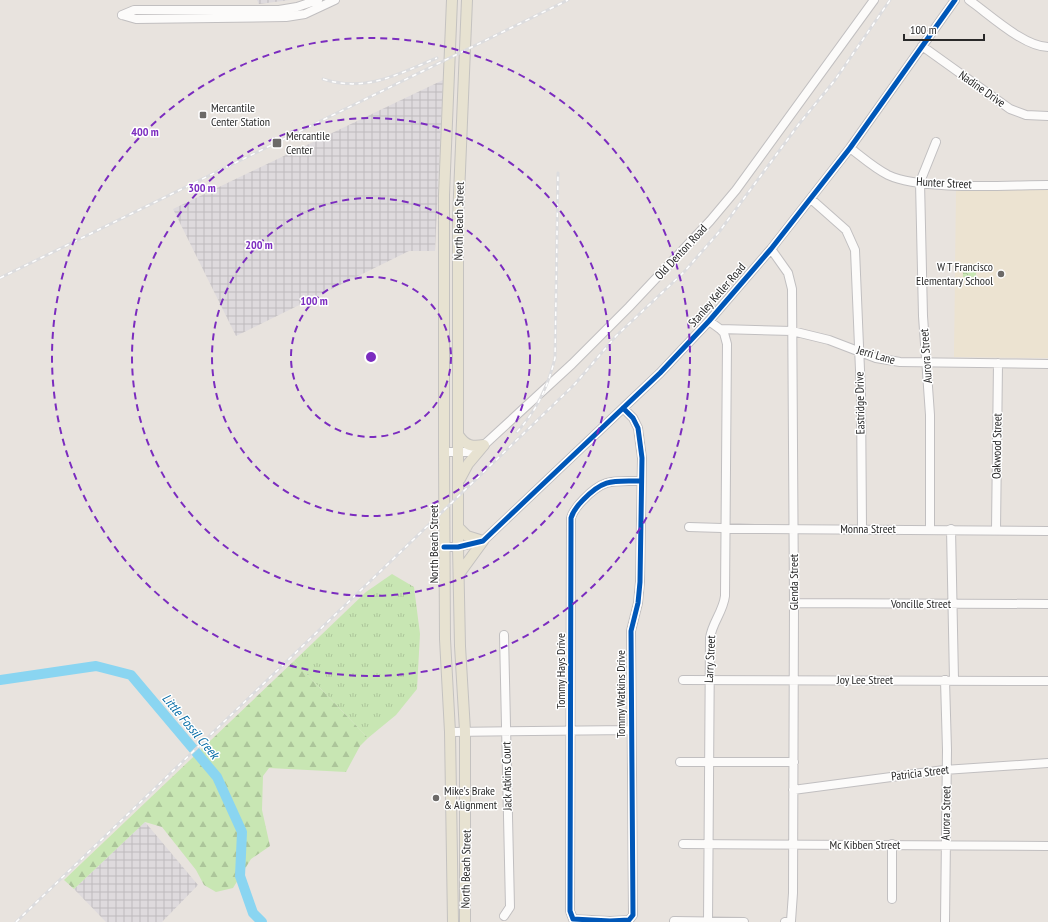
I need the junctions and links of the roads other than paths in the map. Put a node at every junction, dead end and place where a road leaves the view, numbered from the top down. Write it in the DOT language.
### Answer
graph roads {
  1 [pos="318,0"];
  2 [pos="335,0"];
  3 [pos="467,0"];
  4 [pos="874,0"];
  5 [pos="955,0"];
  6 [pos="969,0"];
  7 [pos="451,1"];
  8 [pos="922,46"];
  9 [pos="1048,47"];
  10 [pos="1048,116"];
  11 [pos="936,142"];
  12 [pos="850,148"];
  13 [pos="920,182"];
  14 [pos="1048,185"];
  15 [pos="444,195"];
  16 [pos="459,196"];
  17 [pos="811,199"];
  18 [pos="771,249"];
  19 [pos="458,304"];
  20 [pos="444,305"];
  21 [pos="709,321"];
  22 [pos="720,329"];
  23 [pos="792,330"];
  24 [pos="859,351"];
  25 [pos="926,363"];
  26 [pos="998,363"];
  27 [pos="1048,364"];
  28 [pos="623,408"];
  29 [pos="459,436"];
  30 [pos="484,445"];
  31 [pos="444,452"];
  32 [pos="459,452"];
  33 [pos="641,480"];
  34 [pos="459,481"];
  35 [pos="689,527"];
  36 [pos="459,528"];
  37 [pos="726,528"];
  38 [pos="793,528"];
  39 [pos="862,529"];
  40 [pos="930,529"];
  41 [pos="951,529"];
  42 [pos="996,530"];
  43 [pos="1048,530"];
  44 [pos="483,541"];
  45 [pos="444,547"];
  46 [pos="458,547"];
  47 [pos="459,574"];
  48 [pos="794,603"];
  49 [pos="953,604"];
  50 [pos="1048,604"];
  51 [pos="504,635"];
  52 [pos="683,680"];
  53 [pos="709,680"];
  54 [pos="793,680"];
  55 [pos="945,680"];
  56 [pos="954,680"];
  57 [pos="1048,682"];
  58 [pos="631,730"];
  59 [pos="465,731"];
  60 [pos="450,732"];
  61 [pos="506,732"];
  62 [pos="571,732"];
  63 [pos="680,762"];
  64 [pos="708,762"];
  65 [pos="794,762"];
  66 [pos="1048,763"];
  67 [pos="946,770"];
  68 [pos="793,790"];
  69 [pos="708,843"];
  70 [pos="451,844"];
  71 [pos="466,844"];
  72 [pos="683,844"];
  73 [pos="892,844"];
  74 [pos="793,845"];
  75 [pos="945,845"];
  76 [pos="1048,846"];
  77 [pos="892,899"];
  78 [pos="570,911"];
  79 [pos="504,916"];
  80 [pos="674,921"];
  81 [pos="788,921"];
  82 [pos="453,922"];
  83 [pos="465,922"];
  84 [pos="708,922"];
  85 [pos="744,922"];
  86 [pos="945,922"];
  1 -- 2 [label="street"];
  3 -- 16 [label="main road, North Beach Street"];
  4 -- 30 [label="street, Old Denton Road"];
  5 -- 8 [label="street, Stanley Keller Road"];
  6 -- 9 [label="street"];
  7 -- 15 [label="main road, North Beach Street"];
  8 -- 10 [label="street, Nadine Drive"];
  8 -- 12 [label="street, Stanley Keller Road"];
  11 -- 13 [label="street"];
  12 -- 13 [label="street, Hunter Street"];
  12 -- 17 [label="street, Stanley Keller Road"];
  13 -- 14 [label="street, Hunter Street"];
  13 -- 25 [label="street, Aurora Street"];
  15 -- 16 [label="main road"];
  15 -- 20 [label="main road, North Beach Street"];
  16 -- 19 [label="main road, North Beach Street"];
  17 -- 18 [label="street, Stanley Keller Road"];
  17 -- 24 [label="street, Eastridge Drive"];
  18 -- 21 [label="street, Stanley Keller Road"];
  18 -- 23 [label="street, Glenda Street"];
  19 -- 20 [label="main road"];
  19 -- 29 [label="main road, North Beach Street"];
  20 -- 31 [label="main road, North Beach Street"];
  21 -- 22 [label="street"];
  21 -- 28 [label="street, Stanley Keller Road"];
  22 -- 23 [label="street, Jerri Lane"];
  22 -- 37 [label="street, Larry Street"];
  23 -- 24 [label="street, Jerri Lane"];
  23 -- 38 [label="street, Glenda Street"];
  24 -- 25 [label="street, Jerri Lane"];
  24 -- 39 [label="street, Eastridge Drive"];
  25 -- 26 [label="street, Jerri Lane"];
  25 -- 40 [label="street, Aurora Street"];
  26 -- 27 [label="street, Jerri Lane"];
  26 -- 42 [label="street, Oakwood Street"];
  28 -- 33 [label="street, Tommy Watkins Drive"];
  28 -- 44 [label="street, Stanley Keller Road"];
  29 -- 30 [label="main road"];
  29 -- 32 [label="main road, North Beach Street"];
  30 -- 32 [label="street, Old Denton Road"];
  30 -- 34 [label="main road"];
  31 -- 32 [label="street, Old Denton Road"];
  31 -- 45 [label="main road, North Beach Street"];
  32 -- 34 [label="main road, North Beach Street"];
  33 -- 58 [label="street, Tommy Watkins Drive"];
  33 -- 62 [label="street, Tommy Hays Drive"];
  34 -- 36 [label="main road, North Beach Street"];
  35 -- 37 [label="street, Monna Street"];
  36 -- 44 [label="main road"];
  36 -- 46 [label="main road, North Beach Street"];
  37 -- 38 [label="street, Monna Street"];
  37 -- 53 [label="street, Larry Street"];
  38 -- 39 [label="street, Monna Street"];
  38 -- 48 [label="street, Glenda Street"];
  39 -- 40 [label="street, Monna Street"];
  40 -- 41 [label="street, Monna Street"];
  41 -- 42 [label="street, Monna Street"];
  41 -- 49 [label="street"];
  42 -- 43 [label="street, Monna Street"];
  44 -- 46 [label="street"];
  44 -- 47 [label="main road"];
  45 -- 46 [label="street"];
  45 -- 60 [label="main road, North Beach Street"];
  46 -- 47 [label="main road, North Beach Street"];
  47 -- 59 [label="main road, North Beach Street"];
  48 -- 49 [label="street, Voncille Street"];
  48 -- 54 [label="street, Glenda Street"];
  49 -- 50 [label="street, Voncille Street"];
  49 -- 56 [label="street"];
  51 -- 61 [label="street, Jack Atkins Court"];
  52 -- 53 [label="street, Joy Lee Street"];
  53 -- 54 [label="street, Joy Lee Street"];
  53 -- 64 [label="street, Larry Street"];
  54 -- 55 [label="street, Joy Lee Street"];
  54 -- 65 [label="street, Glenda Street"];
  55 -- 56 [label="street, Joy Lee Street"];
  55 -- 67 [label="street, Aurora Street"];
  56 -- 57 [label="street, Joy Lee Street"];
  58 -- 62 [label="street"];
  58 -- 78 [label="street, Tommy Watkins Drive"];
  59 -- 60 [label="street"];
  59 -- 61 [label="street"];
  59 -- 71 [label="main road, North Beach Street"];
  60 -- 70 [label="main road, North Beach Street"];
  61 -- 62 [label="street"];
  61 -- 79 [label="street, Jack Atkins Court"];
  62 -- 78 [label="street, Tommy Hays Drive"];
  63 -- 64 [label="street"];
  64 -- 65 [label="street"];
  64 -- 69 [label="street, Larry Street"];
  65 -- 68 [label="street, Glenda Street"];
  66 -- 67 [label="street, Patricia Street"];
  67 -- 68 [label="street, Patricia Street"];
  67 -- 75 [label="street, Aurora Street"];
  68 -- 74 [label="street, Glenda Street"];
  69 -- 72 [label="street, Mc Kibben Street"];
  69 -- 74 [label="street, Mc Kibben Street"];
  69 -- 84 [label="street, Larry Street"];
  70 -- 71 [label="main road"];
  70 -- 82 [label="main road, North Beach Street"];
  71 -- 83 [label="main road, North Beach Street"];
  73 -- 74 [label="street, Mc Kibben Street"];
  73 -- 75 [label="street, Mc Kibben Street"];
  73 -- 77 [label="street"];
  74 -- 81 [label="street, Glenda Street"];
  75 -- 76 [label="street, Mc Kibben Street"];
  75 -- 86 [label="street, Aurora Street"];
  80 -- 84 [label="street"];
  84 -- 85 [label="street"];
}
